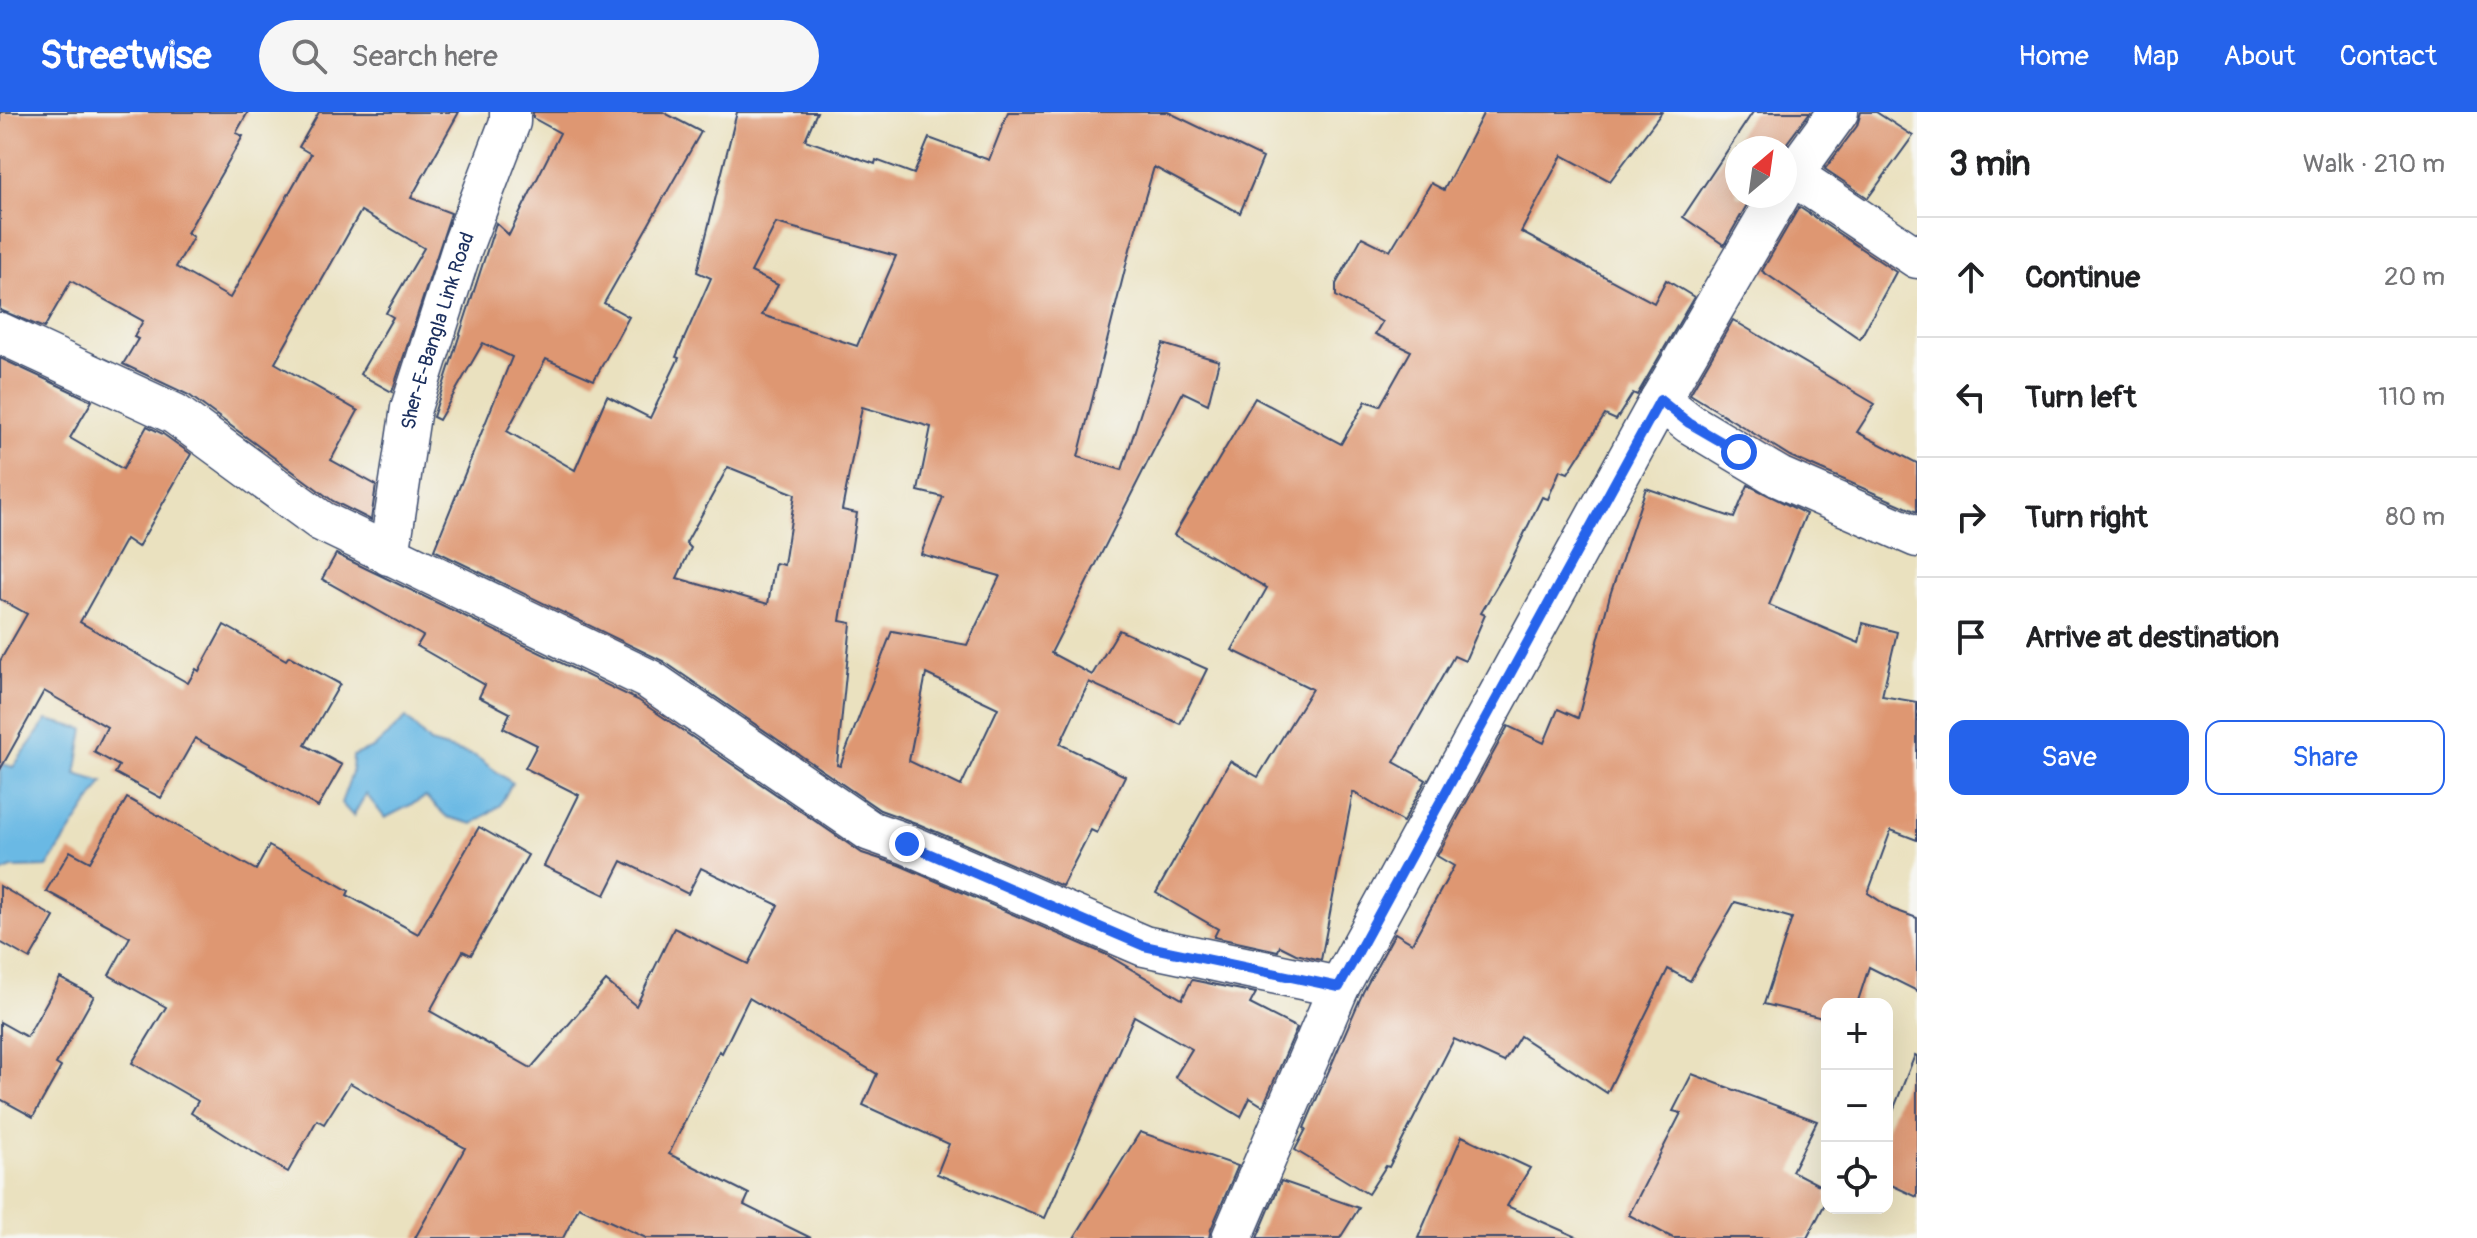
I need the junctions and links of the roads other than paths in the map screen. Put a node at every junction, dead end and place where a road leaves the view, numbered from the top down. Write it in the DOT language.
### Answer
graph roads {
  1 [pos="510,112"];
  2 [pos="1838,112"];
  3 [pos="1797,168"];
  4 [pos="1797,192"];
  5 [pos="1772,208"];
  6 [pos="1917,258"];
  7 [pos="0,333"];
  8 [pos="1660,400"];
  9 [pos="1917,537"];
  10 [pos="389,555"];
  11 [pos="1339,987"];
  12 [pos="1232,1238"];
  1 -- 10 [label="street, Sher-E-Bangla Link Road"];
  2 -- 3 [label="street"];
  4 -- 6 [label="street"];
  5 -- 8 [label="street"];
  7 -- 10 [label="street"];
  8 -- 9 [label="street"];
  8 -- 11 [label="street"];
  10 -- 11 [label="street"];
  11 -- 12 [label="street"];
}
